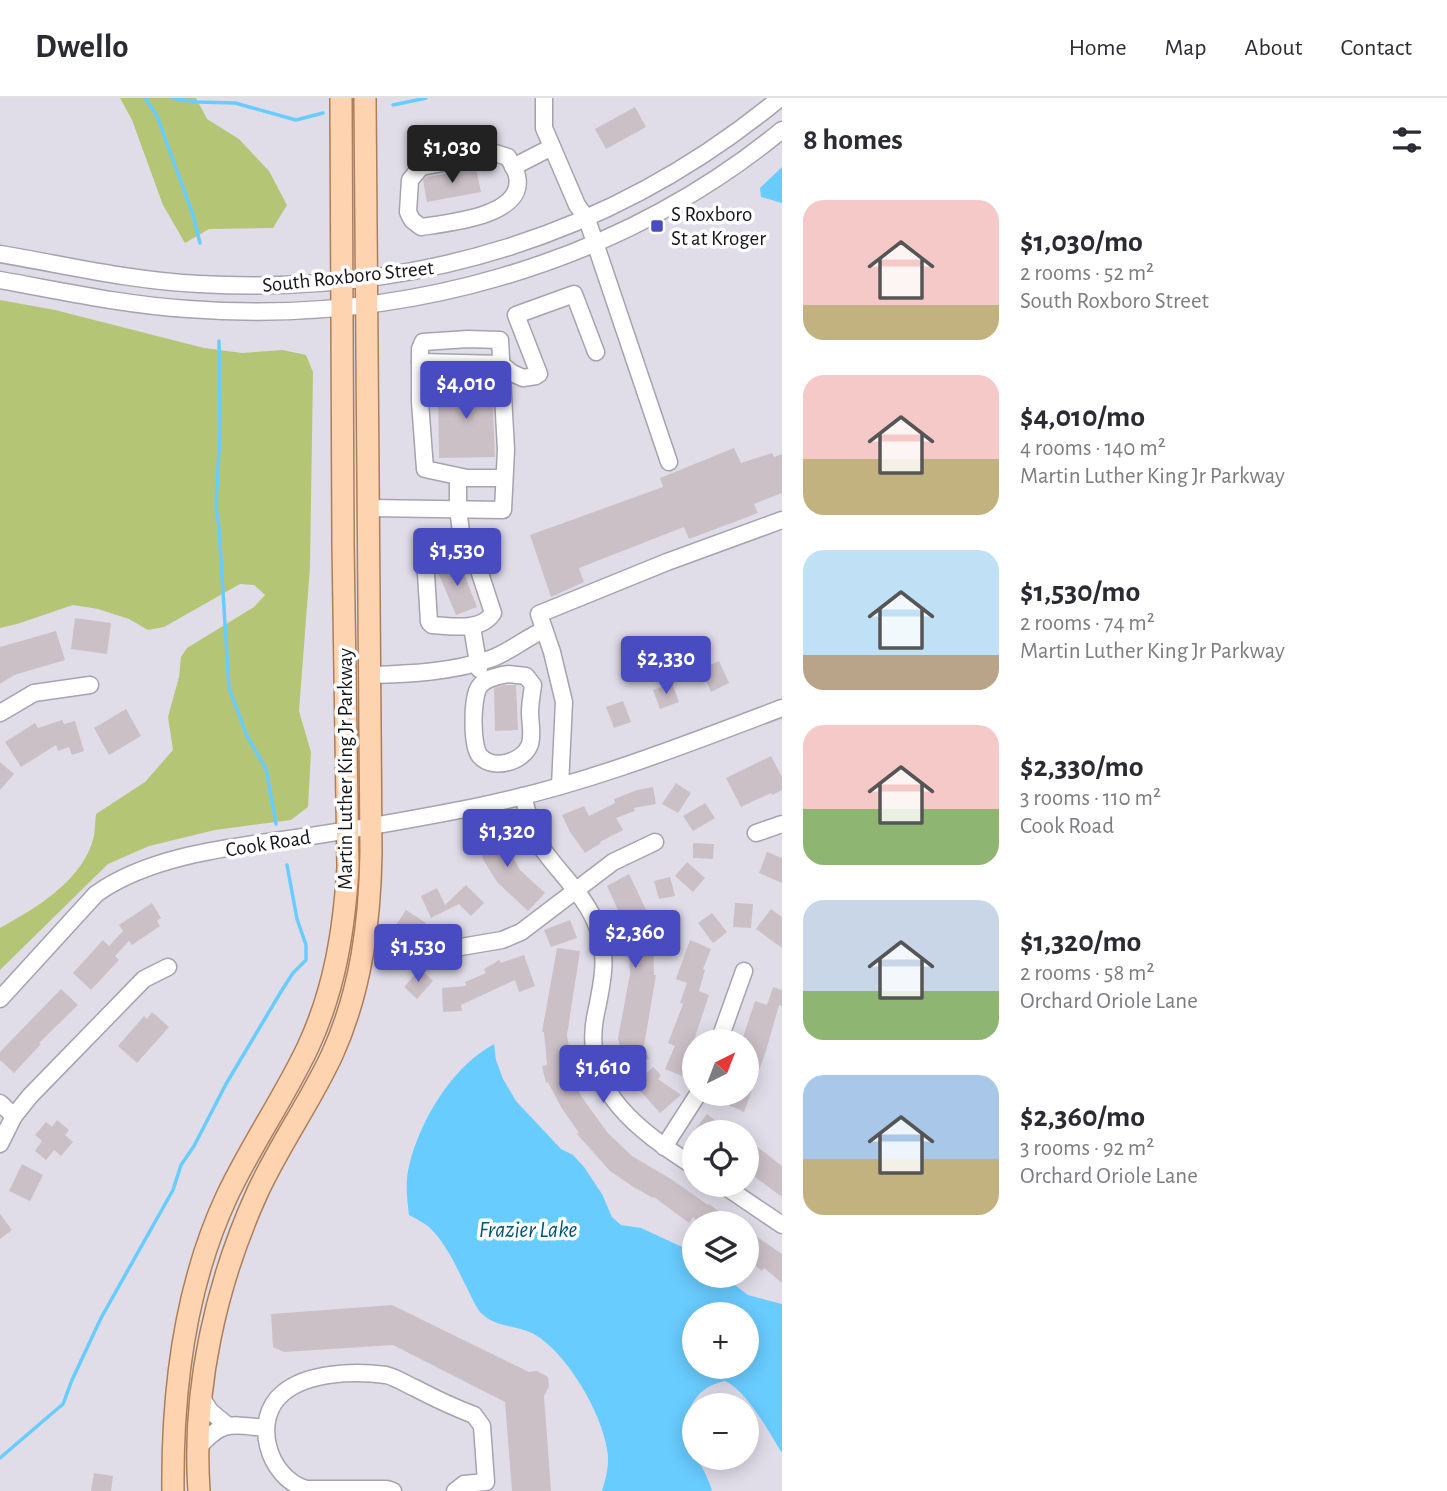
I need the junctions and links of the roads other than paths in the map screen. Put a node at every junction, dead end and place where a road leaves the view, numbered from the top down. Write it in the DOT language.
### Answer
graph roads {
  1 [pos="341,98"];
  2 [pos="365,98"];
  3 [pos="544,98"];
  4 [pos="780,98"];
  5 [pos="782,130"];
  6 [pos="552,146"];
  7 [pos="513,167"];
  8 [pos="587,219"];
  9 [pos="595,243"];
  10 [pos="0,254"];
  11 [pos="366,277"];
  12 [pos="0,280"];
  13 [pos="342,280"];
  14 [pos="367,306"];
  15 [pos="342,309"];
  16 [pos="596,352"];
  17 [pos="420,362"];
  18 [pos="501,363"];
  19 [pos="669,462"];
  20 [pos="458,477"];
  21 [pos="503,478"];
  22 [pos="369,508"];
  23 [pos="458,509"];
  24 [pos="782,520"];
  25 [pos="462,539"];
  26 [pos="471,627"];
  27 [pos="544,630"];
  28 [pos="480,662"];
  29 [pos="370,675"];
  30 [pos="559,676"];
  31 [pos="90,685"];
  32 [pos="480,685"];
  33 [pos="533,685"];
  34 [pos="782,708"];
  35 [pos="0,713"];
  36 [pos="560,786"];
  37 [pos="523,796"];
  38 [pos="782,824"];
  39 [pos="370,826"];
  40 [pos="347,830"];
  41 [pos="756,833"];
  42 [pos="655,842"];
  43 [pos="576,891"];
  44 [pos="455,948"];
  45 [pos="168,967"];
  46 [pos="744,971"];
  47 [pos="0,999"];
  48 [pos="723,1029"];
  49 [pos="0,1103"];
  50 [pos="690,1106"];
  51 [pos="14,1116"];
  52 [pos="0,1144"];
  53 [pos="664,1147"];
  54 [pos="682,1159"];
  55 [pos="741,1197"];
  56 [pos="782,1225"];
  57 [pos="202,1398"];
  58 [pos="227,1425"];
  59 [pos="266,1428"];
  60 [pos="198,1448"];
  61 [pos="293,1488"];
  62 [pos="173,1491"];
  63 [pos="199,1491"];
  64 [pos="393,1491"];
  65 [pos="455,1491"];
  1 -- 13 [label="main road, Martin Luther King Jr Parkway"];
  2 -- 11 [label="main road, Martin Luther King Jr Parkway"];
  3 -- 6 [label="street"];
  4 -- 8 [label="street, South Roxboro Street"];
  5 -- 9 [label="street, South Roxboro Street"];
  6 -- 7 [label="street"];
  6 -- 8 [label="street"];
  7 -- 7 [label="street"];
  8 -- 9 [label="street"];
  8 -- 11 [label="street, South Roxboro Street"];
  9 -- 14 [label="street, South Roxboro Street"];
  9 -- 19 [label="street"];
  10 -- 13 [label="street, South Roxboro Street"];
  11 -- 13 [label="street, South Roxboro Street"];
  11 -- 14 [label="main road, Martin Luther King Jr Parkway"];
  12 -- 15 [label="street, South Roxboro Street"];
  13 -- 15 [label="main road, Martin Luther King Jr Parkway"];
  14 -- 15 [label="street, South Roxboro Street"];
  14 -- 22 [label="main road, Martin Luther King Jr Parkway"];
  15 -- 40 [label="main road, Martin Luther King Jr Parkway"];
  16 -- 18 [label="street"];
  17 -- 18 [label="street"];
  17 -- 18 [label="street"];
  17 -- 20 [label="street"];
  18 -- 21 [label="street"];
  20 -- 21 [label="street"];
  20 -- 23 [label="street"];
  21 -- 23 [label="street"];
  22 -- 23 [label="street"];
  22 -- 29 [label="main road, Martin Luther King Jr Parkway"];
  23 -- 25 [label="street"];
  24 -- 27 [label="street"];
  25 -- 26 [label="street"];
  25 -- 26 [label="street"];
  26 -- 28 [label="street"];
  27 -- 28 [label="street"];
  27 -- 30 [label="street"];
  28 -- 29 [label="street"];
  28 -- 32 [label="street"];
  29 -- 39 [label="main road, Martin Luther King Jr Parkway"];
  30 -- 33 [label="street"];
  30 -- 36 [label="street"];
  31 -- 35 [label="street"];
  32 -- 33 [label="street"];
  32 -- 33 [label="street"];
  34 -- 36 [label="street, Cook Road"];
  36 -- 37 [label="street, Cook Road"];
  37 -- 39 [label="street, Cook Road"];
  37 -- 43 [label="street"];
  38 -- 41 [label="street"];
  39 -- 40 [label="street, Cook Road"];
  39 -- 57 [label="main road, Martin Luther King Jr Parkway"];
  40 -- 47 [label="street, Cook Road"];
  40 -- 62 [label="main road, Martin Luther King Jr Parkway"];
  42 -- 43 [label="street"];
  43 -- 44 [label="street"];
  43 -- 53 [label="street"];
  45 -- 51 [label="street"];
  46 -- 48 [label="street"];
  49 -- 51 [label="street"];
  50 -- 53 [label="street"];
  51 -- 52 [label="street"];
  53 -- 54 [label="street"];
  55 -- 56 [label="street"];
  57 -- 58 [label="street"];
  57 -- 60 [label="main road, Martin Luther King Jr Parkway"];
  58 -- 59 [label="street"];
  58 -- 60 [label="street"];
  59 -- 61 [label="street"];
  59 -- 65 [label="street"];
  60 -- 63 [label="main road, Martin Luther King Jr Parkway"];
  61 -- 64 [label="street"];
}
